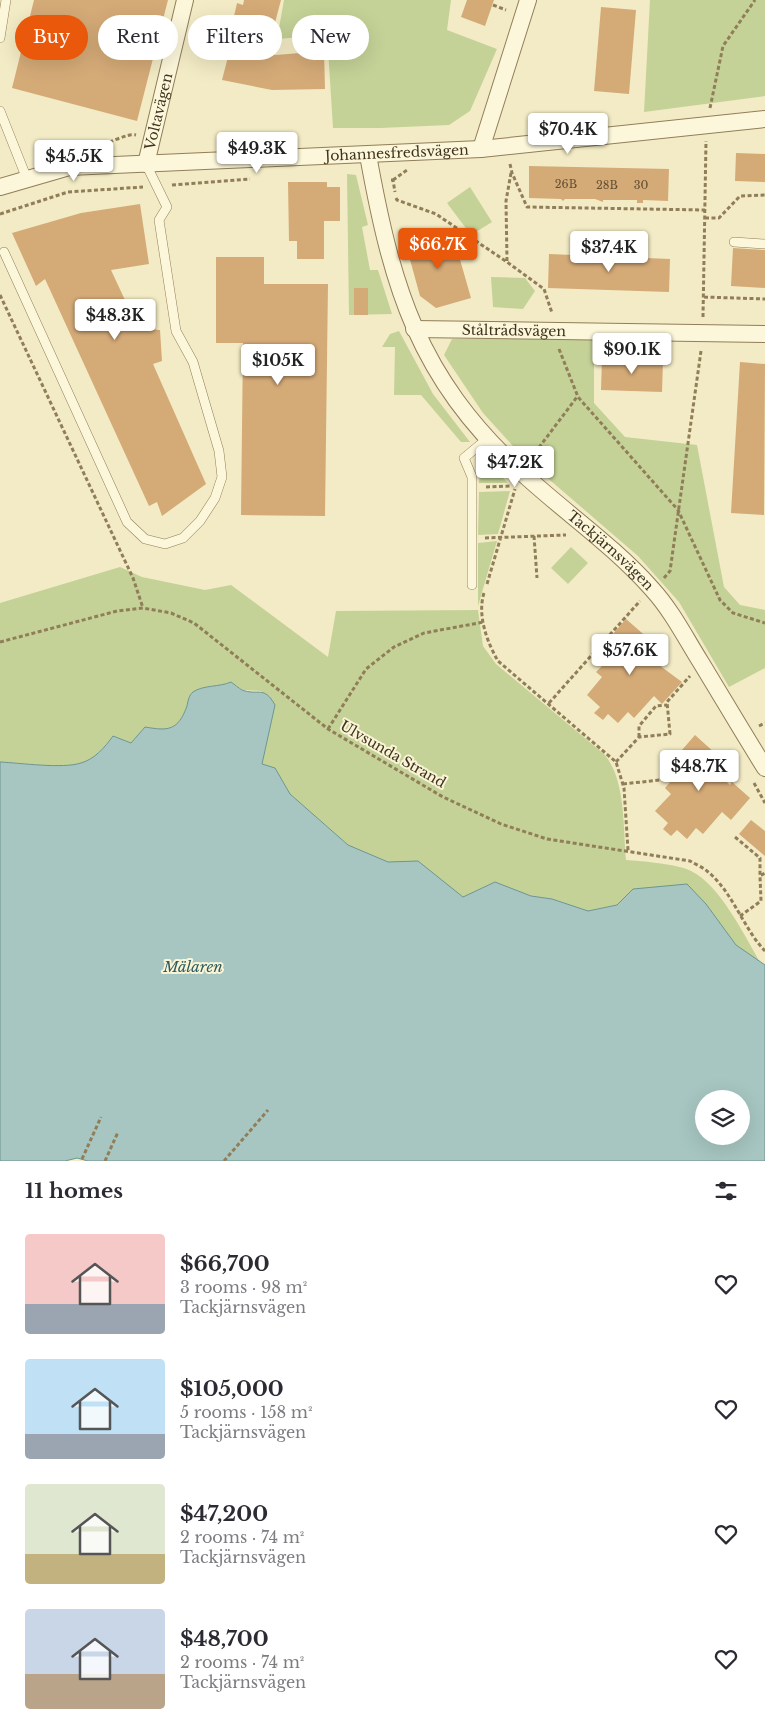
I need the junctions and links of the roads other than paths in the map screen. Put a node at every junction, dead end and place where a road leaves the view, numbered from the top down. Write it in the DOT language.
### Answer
graph roads {
  1 [pos="6,0"];
  2 [pos="185,0"];
  3 [pos="528,0"];
  4 [pos="0,38"];
  5 [pos="0,111"];
  6 [pos="765,119"];
  7 [pos="481,149"];
  8 [pos="368,155"];
  9 [pos="146,164"];
  10 [pos="27,179"];
  11 [pos="0,187"];
  12 [pos="734,242"];
  13 [pos="765,244"];
  14 [pos="4,252"];
  15 [pos="414,329"];
  16 [pos="765,334"];
  17 [pos="487,439"];
  18 [pos="472,585"];
  19 [pos="765,768"];
  1 -- 4 [label="lane"];
  2 -- 9 [label="street, Voltavägen"];
  3 -- 7 [label="street"];
  5 -- 10 [label="lane"];
  6 -- 7 [label="street, Johannesfredsvägen"];
  7 -- 8 [label="street, Johannesfredsvägen"];
  8 -- 9 [label="street, Johannesfredsvägen"];
  8 -- 15 [label="street, Tackjärnsvägen"];
  9 -- 10 [label="street, Johannesfredsvägen"];
  9 -- 14 [label="lane"];
  10 -- 11 [label="street, Johannesfredsvägen"];
  12 -- 13 [label="lane"];
  15 -- 16 [label="street, Ståltrådsvägen"];
  15 -- 17 [label="street, Tackjärnsvägen"];
  17 -- 18 [label="lane"];
  17 -- 19 [label="street, Tackjärnsvägen"];
}
